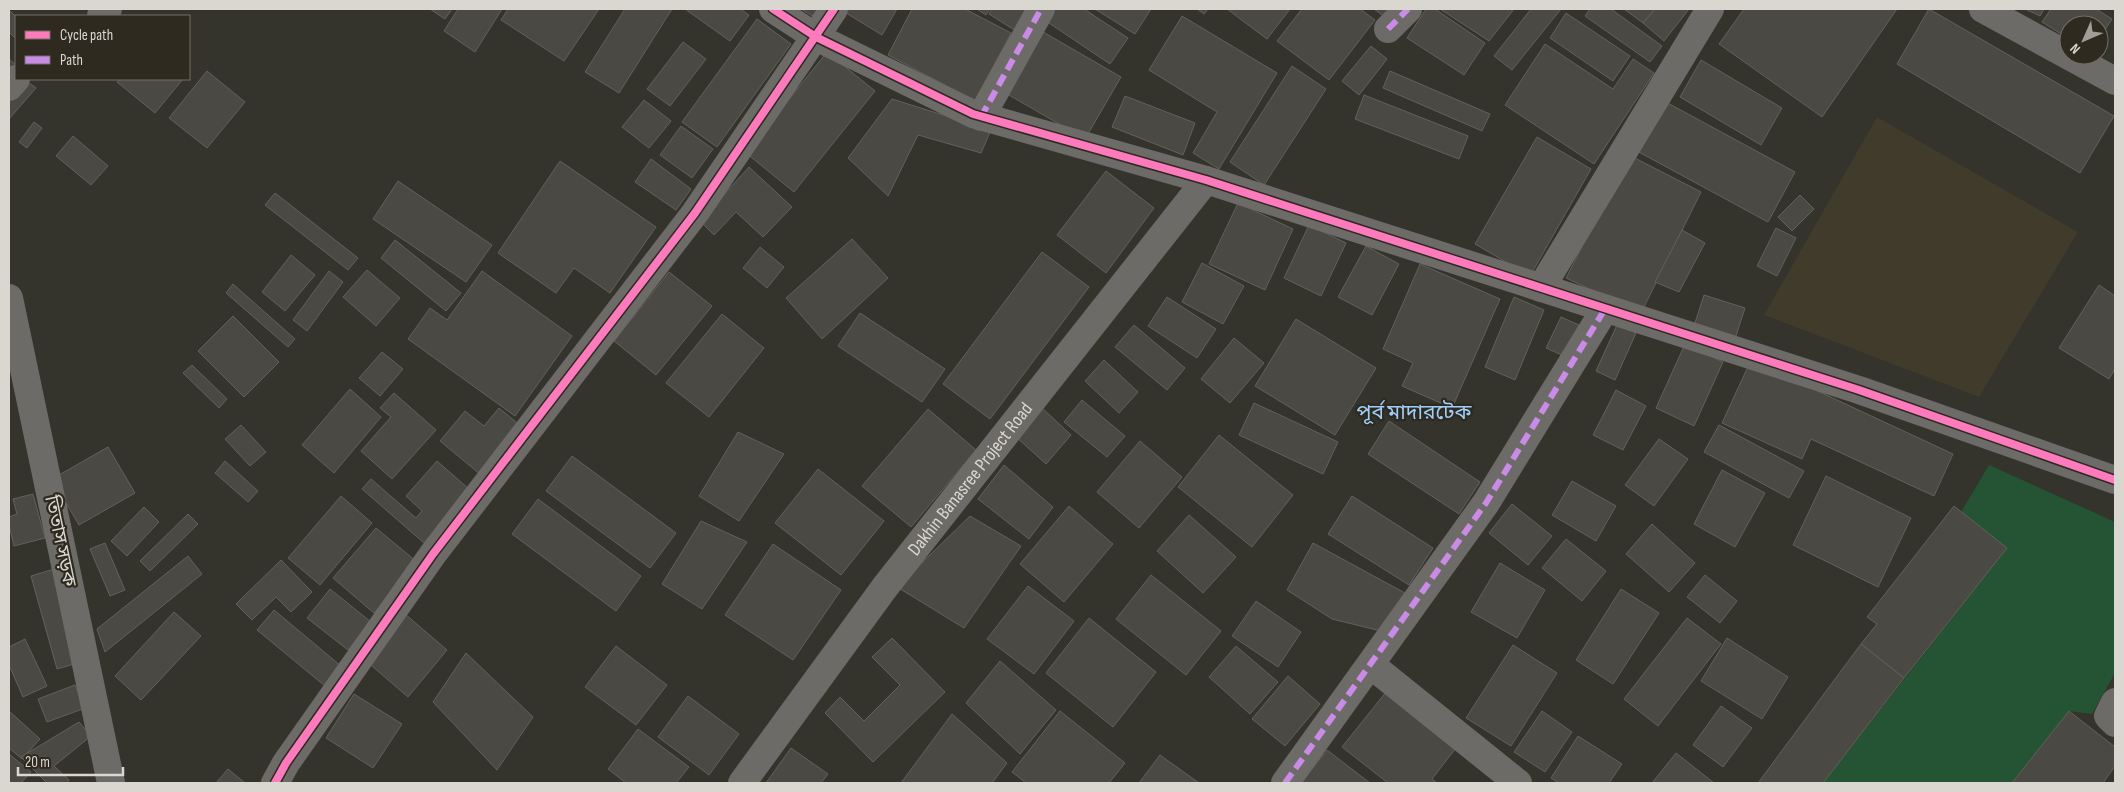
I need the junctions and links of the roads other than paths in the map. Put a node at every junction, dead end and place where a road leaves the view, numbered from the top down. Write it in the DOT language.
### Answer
graph roads {
  1 [pos="773,9"];
  2 [pos="834,9"];
  3 [pos="1040,9"];
  4 [pos="1408,9"];
  5 [pos="1710,9"];
  6 [pos="1983,9"];
  7 [pos="1388,29"];
  8 [pos="816,37"];
  9 [pos="2115,81"];
  10 [pos="981,117"];
  11 [pos="1206,180"];
  12 [pos="1541,288"];
  13 [pos="9,298"];
  14 [pos="1605,309"];
  15 [pos="2115,480"];
  16 [pos="1371,665"];
  17 [pos="2115,702"];
  18 [pos="2115,723"];
  19 [pos="111,783"];
  20 [pos="275,783"];
  21 [pos="742,783"];
  22 [pos="1285,783"];
  23 [pos="1518,783"];
  1 -- 8 [label="street"];
  2 -- 8 [label="street"];
  3 -- 10 [label="street"];
  4 -- 7 [label="street"];
  5 -- 12 [label="street"];
  6 -- 9 [label="street"];
  8 -- 10 [label="street"];
  8 -- 20 [label="street"];
  10 -- 11 [label="street"];
  11 -- 12 [label="street"];
  11 -- 21 [label="street, Dakhin Banasree Project Road"];
  12 -- 14 [label="street"];
  13 -- 19 [label="street, তিতাস সড়ক"];
  14 -- 15 [label="street"];
  14 -- 16 [label="street"];
  16 -- 22 [label="street"];
  16 -- 23 [label="street"];
  17 -- 18 [label="street"];
}
